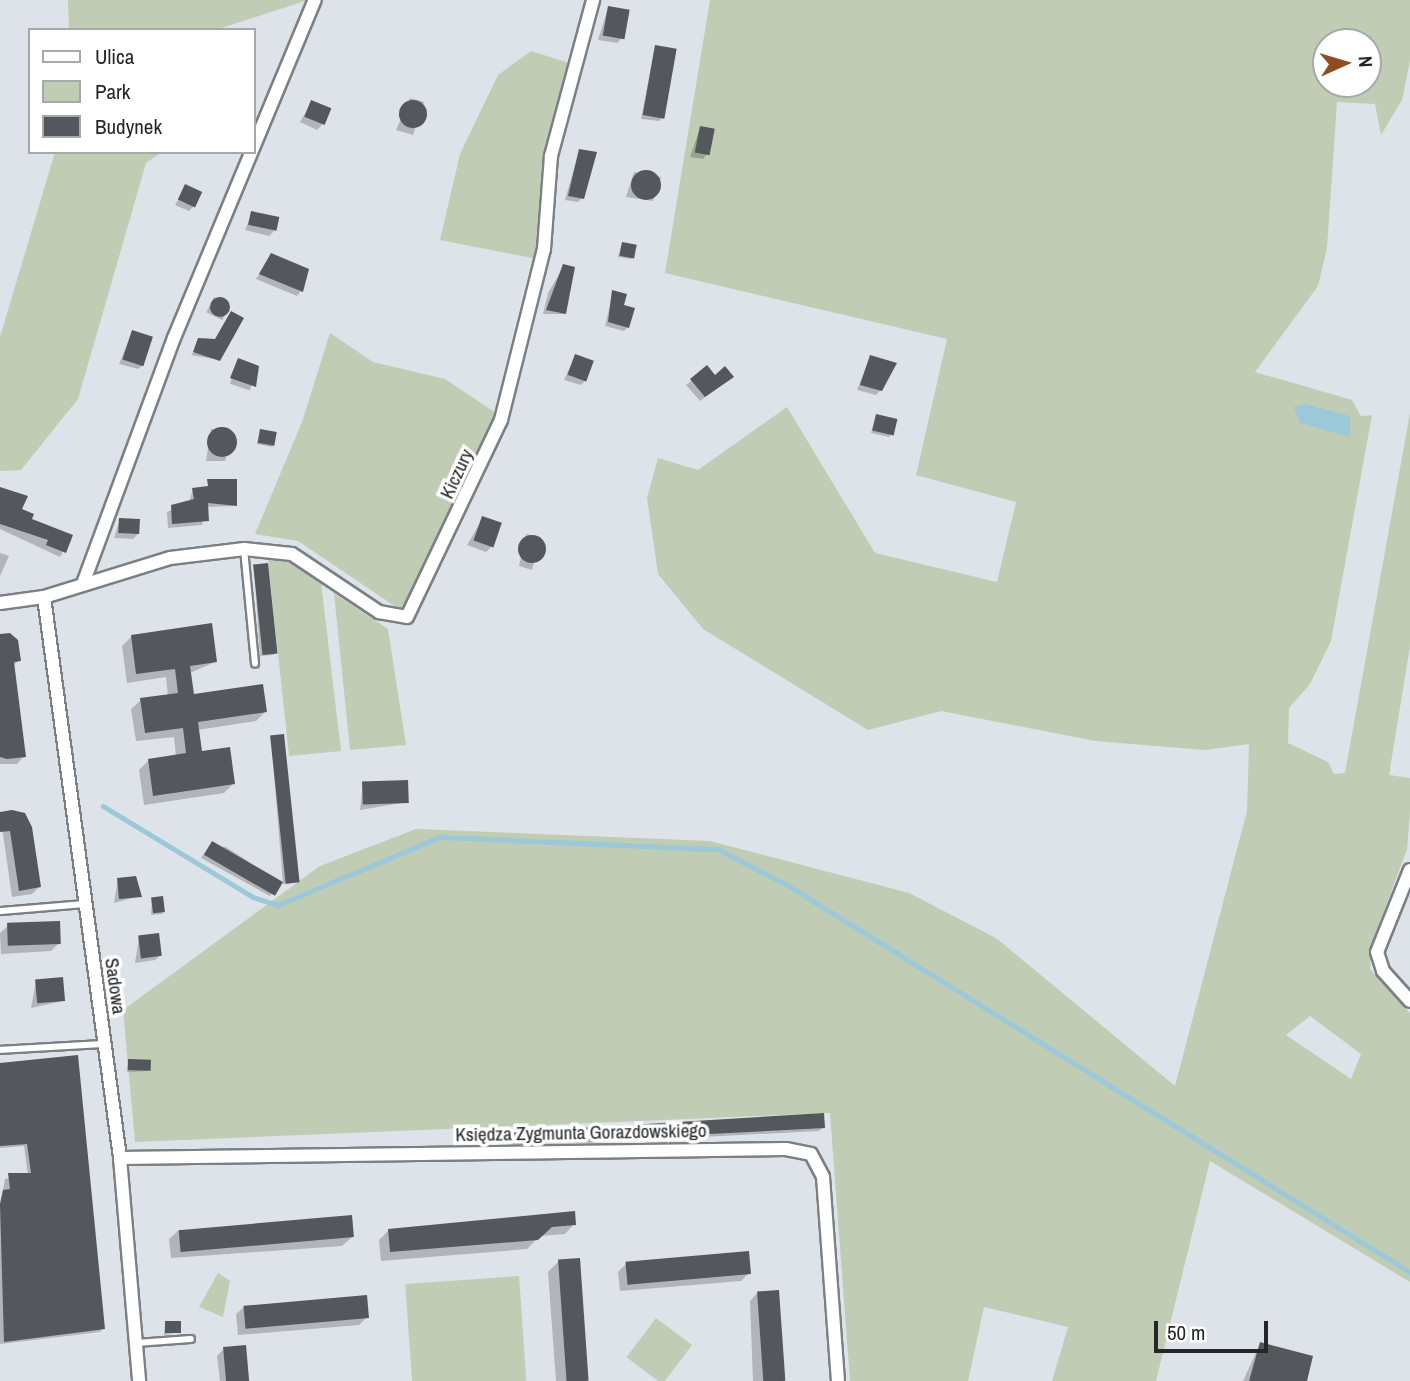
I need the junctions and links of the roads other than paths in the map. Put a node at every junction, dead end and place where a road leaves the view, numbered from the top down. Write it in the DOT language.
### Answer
graph roads {
  1 [pos="315,0"];
  2 [pos="593,0"];
  3 [pos="256,141"];
  4 [pos="251,154"];
  5 [pos="244,549"];
  6 [pos="84,581"];
  7 [pos="44,597"];
  8 [pos="0,603"];
  9 [pos="255,663"];
  10 [pos="1410,870"];
  11 [pos="85,904"];
  12 [pos="0,911"];
  13 [pos="1410,1001"];
  14 [pos="104,1044"];
  15 [pos="0,1050"];
  16 [pos="120,1158"];
  17 [pos="191,1339"];
  18 [pos="136,1343"];
  19 [pos="139,1381"];
  20 [pos="838,1381"];
  1 -- 3 [label="street"];
  2 -- 5 [label="street, Kiczury"];
  4 -- 6 [label="street"];
  5 -- 6 [label="street, Kiczury"];
  5 -- 9 [label="lane"];
  6 -- 7 [label="street, Kiczury"];
  7 -- 8 [label="street, Kiczury"];
  7 -- 11 [label="street, Sadowa"];
  10 -- 13 [label="street"];
  11 -- 12 [label="lane"];
  11 -- 14 [label="street, Sadowa"];
  14 -- 15 [label="lane"];
  14 -- 16 [label="street, Sadowa"];
  16 -- 18 [label="street, Sadowa"];
  16 -- 20 [label="street, Księdza Zygmunta Gorazdowskiego"];
  17 -- 18 [label="lane"];
  18 -- 19 [label="street, Sadowa"];
}
